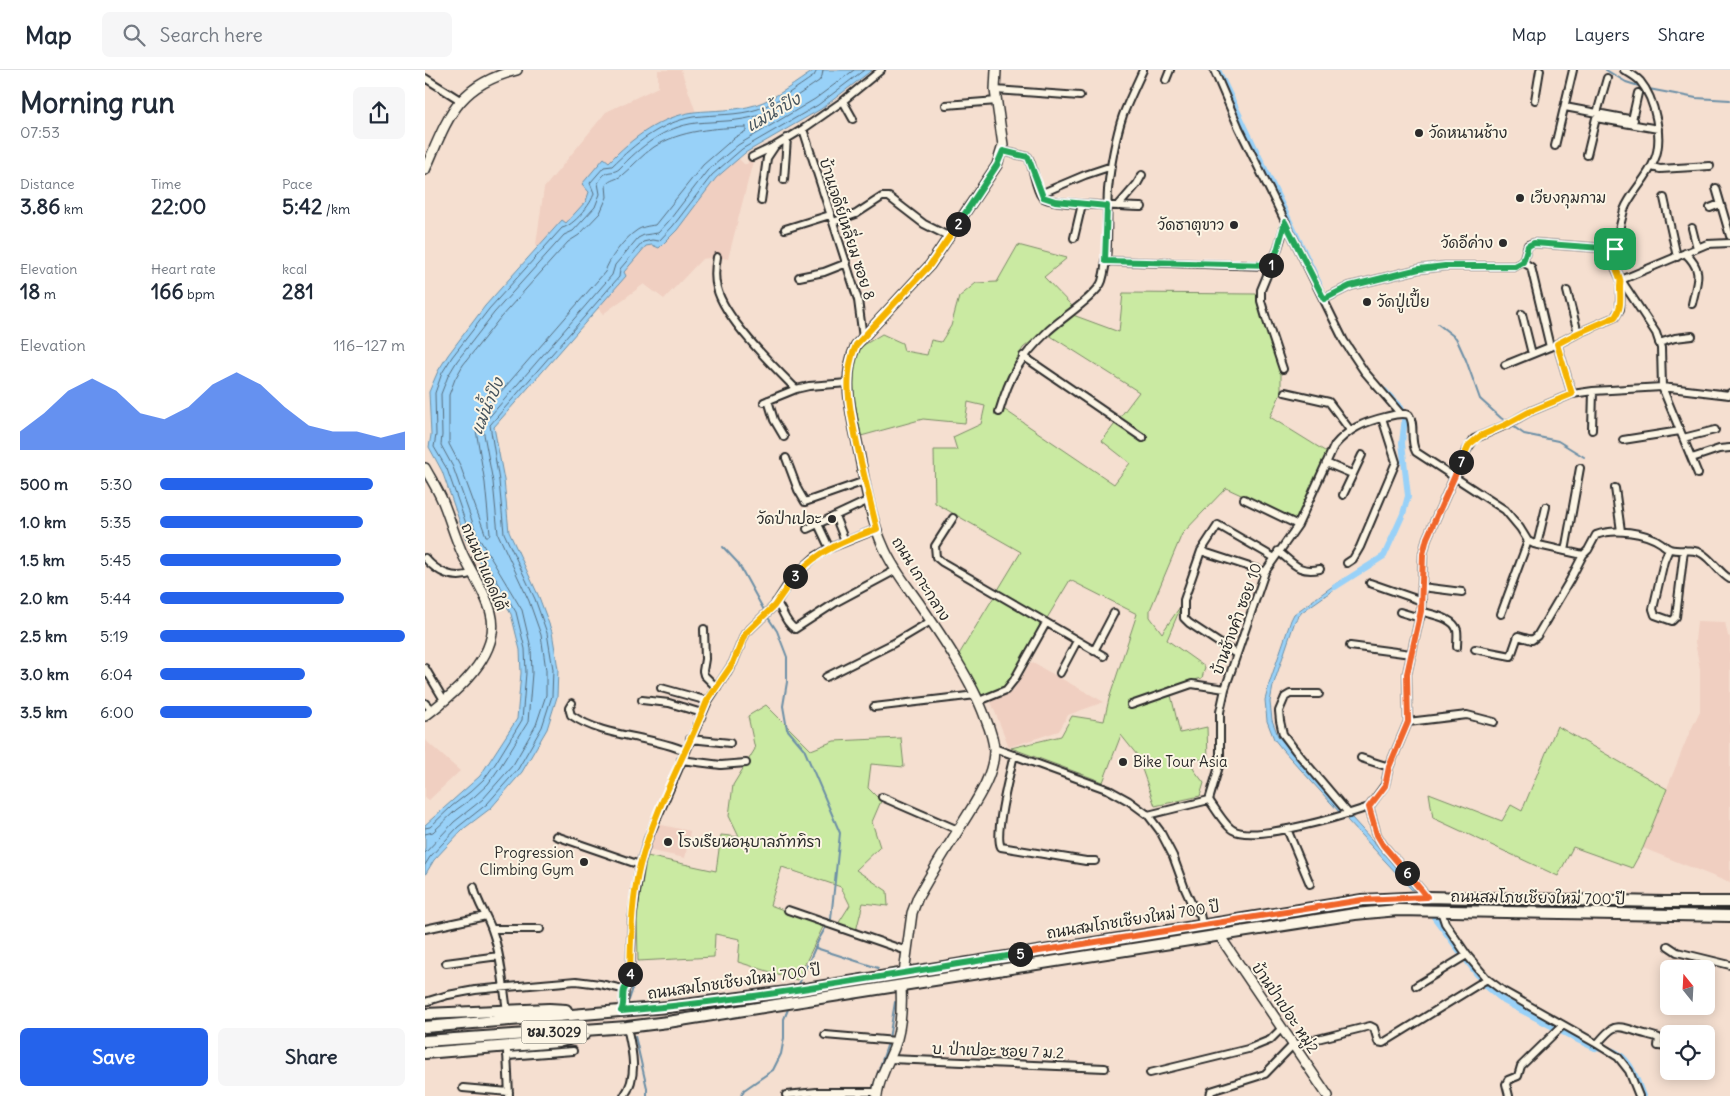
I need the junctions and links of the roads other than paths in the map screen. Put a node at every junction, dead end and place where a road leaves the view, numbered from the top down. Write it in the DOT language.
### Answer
graph roads {
  1 [pos="517,70"];
  2 [pos="881,70"];
  3 [pos="996,70"];
  4 [pos="1143,70"];
  5 [pos="1170,70"];
  6 [pos="1214,70"];
  7 [pos="1540,70"];
  8 [pos="1573,70"];
  9 [pos="1624,70"];
  10 [pos="425,78"];
  11 [pos="1607,78"];
  12 [pos="1166,80"];
  13 [pos="995,90"];
  14 [pos="1642,90"];
  15 [pos="1080,96"];
  16 [pos="460,100"];
  17 [pos="1535,100"];
  18 [pos="843,101"];
  19 [pos="997,101"];
  20 [pos="946,105"];
  21 [pos="1565,107"];
  22 [pos="1597,113"];
  23 [pos="853,119"];
  24 [pos="1632,120"];
  25 [pos="1658,127"];
  26 [pos="803,129"];
  27 [pos="787,138"];
  28 [pos="775,146"];
  29 [pos="1555,146"];
  30 [pos="1003,151"];
  31 [pos="1587,155"];
  32 [pos="752,157"];
  33 [pos="1112,166"];
  34 [pos="1652,166"];
  35 [pos="1710,166"];
  36 [pos="425,170"];
  37 [pos="1142,175"];
  38 [pos="784,180"];
  39 [pos="1715,188"];
  40 [pos="1041,194"];
  41 [pos="1664,198"];
  42 [pos="761,201"];
  43 [pos="1082,204"];
  44 [pos="1720,204"];
  45 [pos="1107,206"];
  46 [pos="1118,206"];
  47 [pos="1141,206"];
  48 [pos="1710,208"];
  49 [pos="832,218"];
  50 [pos="1285,222"];
  51 [pos="1692,228"];
  52 [pos="785,229"];
  53 [pos="1730,236"];
  54 [pos="950,237"];
  55 [pos="1074,238"];
  56 [pos="1730,243"];
  57 [pos="1697,248"];
  58 [pos="1615,249"];
  59 [pos="1685,253"];
  60 [pos="717,257"];
  61 [pos="1677,257"];
  62 [pos="1105,261"];
  63 [pos="1523,262"];
  64 [pos="847,263"];
  65 [pos="1271,266"];
  66 [pos="799,277"];
  67 [pos="1621,280"];
  68 [pos="1567,291"];
  69 [pos="1326,298"];
  70 [pos="1692,304"];
  71 [pos="1522,314"];
  72 [pos="861,319"];
  73 [pos="873,327"];
  74 [pos="1578,333"];
  75 [pos="1692,336"];
  76 [pos="863,338"];
  77 [pos="1659,343"];
  78 [pos="1557,344"];
  79 [pos="1550,347"];
  80 [pos="1532,354"];
  81 [pos="1023,356"];
  82 [pos="1505,365"];
  83 [pos="1283,369"];
  84 [pos="848,383"];
  85 [pos="1662,387"];
  86 [pos="796,389"];
  87 [pos="1593,391"];
  88 [pos="1285,392"];
  89 [pos="1572,394"];
  90 [pos="1730,394"];
  91 [pos="999,412"];
  92 [pos="1402,413"];
  93 [pos="1382,418"];
  94 [pos="1350,430"];
  95 [pos="1592,430"];
  96 [pos="1715,430"];
  97 [pos="1679,431"];
  98 [pos="784,437"];
  99 [pos="1143,438"];
  100 [pos="1683,438"];
  101 [pos="1623,440"];
  102 [pos="1730,448"];
  103 [pos="1362,455"];
  104 [pos="786,458"];
  105 [pos="1692,458"];
  106 [pos="1326,463"];
  107 [pos="425,468"];
  108 [pos="1581,468"];
  109 [pos="1351,474"];
  110 [pos="1698,474"];
  111 [pos="1455,477"];
  112 [pos="865,481"];
  113 [pos="1615,488"];
  114 [pos="1343,495"];
  115 [pos="1244,499"];
  116 [pos="869,500"];
  117 [pos="1546,507"];
  118 [pos="835,516"];
  119 [pos="953,518"];
  120 [pos="818,524"];
  121 [pos="1298,524"];
  122 [pos="807,529"];
  123 [pos="877,529"];
  124 [pos="1621,531"];
  125 [pos="845,541"];
  126 [pos="1528,541"];
  127 [pos="827,543"];
  128 [pos="1537,545"];
  129 [pos="1669,549"];
  130 [pos="1684,550"];
  131 [pos="1201,551"];
  132 [pos="1278,551"];
  133 [pos="1565,551"];
  134 [pos="1583,555"];
  135 [pos="1273,557"];
  136 [pos="425,558"];
  137 [pos="1347,563"];
  138 [pos="1320,569"];
  139 [pos="896,570"];
  140 [pos="1265,572"];
  141 [pos="473,574"];
  142 [pos="1730,579"];
  143 [pos="1369,583"];
  144 [pos="1422,587"];
  145 [pos="1462,592"];
  146 [pos="1422,601"];
  147 [pos="777,602"];
  148 [pos="1400,612"];
  149 [pos="1114,613"];
  150 [pos="1501,614"];
  151 [pos="1421,615"];
  152 [pos="931,621"];
  153 [pos="1046,623"];
  154 [pos="704,629"];
  155 [pos="1077,641"];
  156 [pos="1350,646"];
  157 [pos="1457,647"];
  158 [pos="1475,649"];
  159 [pos="1094,650"];
  160 [pos="1236,654"];
  161 [pos="1411,654"];
  162 [pos="1104,656"];
  163 [pos="425,668"];
  164 [pos="1060,673"];
  165 [pos="826,677"];
  166 [pos="661,688"];
  167 [pos="717,688"];
  168 [pos="1225,689"];
  169 [pos="1319,694"];
  170 [pos="978,698"];
  171 [pos="444,700"];
  172 [pos="642,700"];
  173 [pos="707,701"];
  174 [pos="425,703"];
  175 [pos="573,703"];
  176 [pos="1131,705"];
  177 [pos="874,707"];
  178 [pos="429,713"];
  179 [pos="702,713"];
  180 [pos="1408,722"];
  181 [pos="1495,722"];
  182 [pos="690,740"];
  183 [pos="730,743"];
  184 [pos="994,748"];
  185 [pos="685,751"];
  186 [pos="1014,755"];
  187 [pos="1361,758"];
  188 [pos="681,760"];
  189 [pos="746,763"];
  190 [pos="1389,767"];
  191 [pos="882,797"];
  192 [pos="1209,800"];
  193 [pos="1369,807"];
  194 [pos="1349,814"];
  195 [pos="1148,815"];
  196 [pos="1287,829"];
  197 [pos="958,830"];
  198 [pos="556,836"];
  199 [pos="1095,860"];
  200 [pos="640,865"];
  201 [pos="1310,884"];
  202 [pos="474,887"];
  203 [pos="1427,897"];
  204 [pos="1730,902"];
  205 [pos="788,910"];
  206 [pos="1441,911"];
  207 [pos="486,916"];
  208 [pos="1730,916"];
  209 [pos="1202,924"];
  210 [pos="425,929"];
  211 [pos="492,929"];
  212 [pos="540,929"];
  213 [pos="1219,935"];
  214 [pos="1668,946"];
  215 [pos="907,951"];
  216 [pos="499,956"];
  217 [pos="1467,956"];
  218 [pos="446,963"];
  219 [pos="1730,964"];
  220 [pos="903,973"];
  221 [pos="1487,979"];
  222 [pos="504,986"];
  223 [pos="901,986"];
  224 [pos="1416,986"];
  225 [pos="625,989"];
  226 [pos="425,1002"];
  227 [pos="621,1011"];
  228 [pos="425,1014"];
  229 [pos="505,1016"];
  230 [pos="1563,1025"];
  231 [pos="425,1027"];
  232 [pos="627,1027"];
  233 [pos="607,1028"];
  234 [pos="1282,1028"];
  235 [pos="825,1034"];
  236 [pos="425,1041"];
  237 [pos="896,1041"];
  238 [pos="1597,1044"];
  239 [pos="1293,1045"];
  240 [pos="1660,1046"];
  241 [pos="507,1051"];
  242 [pos="573,1051"];
  243 [pos="425,1053"];
  244 [pos="889,1059"];
  245 [pos="1105,1068"];
  246 [pos="1150,1073"];
  247 [pos="463,1088"];
  248 [pos="875,1093"];
  249 [pos="509,1094"];
  250 [pos="786,1095"];
  251 [pos="624,1096"];
  252 [pos="1210,1096"];
  253 [pos="1328,1096"];
  254 [pos="1509,1096"];
  255 [pos="1639,1096"];
  1 -- 16 [label="street"];
  2 -- 18 [label="street"];
  3 -- 13 [label="street"];
  4 -- 33 [label="street"];
  5 -- 12 [label="street"];
  6 -- 50 [label="street"];
  7 -- 17 [label="street"];
  8 -- 21 [label="street"];
  9 -- 14 [label="street"];
  10 -- 16 [label="street"];
  11 -- 22 [label="street"];
  13 -- 15 [label="street"];
  13 -- 19 [label="street"];
  14 -- 24 [label="street"];
  14 -- 25 [label="street"];
  16 -- 36 [label="street"];
  18 -- 23 [label="street"];
  18 -- 26 [label="street"];
  19 -- 20 [label="street"];
  19 -- 30 [label="street"];
  21 -- 22 [label="street"];
  21 -- 29 [label="street"];
  22 -- 24 [label="street"];
  24 -- 25 [label="street"];
  25 -- 31 [label="street"];
  25 -- 34 [label="street"];
  26 -- 27 [label="street"];
  26 -- 49 [label="street, บ้านเจดีย์เหลี่ยม ซอย 8"];
  27 -- 28 [label="street"];
  27 -- 38 [label="street"];
  28 -- 32 [label="street"];
  28 -- 42 [label="street"];
  30 -- 40 [label="street"];
  30 -- 54 [label="street, ถนน เกาะกลาง"];
  33 -- 40 [label="street"];
  33 -- 45 [label="street"];
  34 -- 35 [label="street"];
  34 -- 58 [label="street"];
  37 -- 46 [label="street"];
  39 -- 44 [label="street"];
  40 -- 43 [label="street"];
  41 -- 61 [label="street"];
  43 -- 45 [label="street"];
  43 -- 55 [label="street"];
  44 -- 48 [label="street"];
  44 -- 53 [label="street"];
  45 -- 46 [label="street"];
  45 -- 62 [label="street"];
  46 -- 47 [label="street"];
  49 -- 52 [label="street"];
  49 -- 54 [label="street"];
  49 -- 64 [label="street, บ้านเจดีย์เหลี่ยม ซอย 8"];
  50 -- 65 [label="street"];
  50 -- 69 [label="street"];
  51 -- 57 [label="street"];
  54 -- 73 [label="street, ถนน เกาะกลาง"];
  56 -- 57 [label="street"];
  57 -- 59 [label="street"];
  58 -- 63 [label="street"];
  58 -- 67 [label="street"];
  59 -- 61 [label="street"];
  59 -- 70 [label="street"];
  60 -- 86 [label="street"];
  61 -- 67 [label="street"];
  62 -- 65 [label="street"];
  62 -- 81 [label="street"];
  63 -- 69 [label="street"];
  63 -- 79 [label="street"];
  64 -- 66 [label="street"];
  64 -- 72 [label="street, บ้านเจดีย์เหลี่ยม ซอย 8"];
  65 -- 83 [label="street"];
  67 -- 74 [label="street"];
  67 -- 77 [label="street"];
  68 -- 74 [label="street"];
  69 -- 92 [label="street"];
  71 -- 80 [label="street"];
  72 -- 73 [label="street"];
  72 -- 76 [label="street, บ้านเจดีย์เหลี่ยม ซอย 8"];
  73 -- 76 [label="street, ถนน เกาะกลาง"];
  74 -- 78 [label="street"];
  75 -- 77 [label="street"];
  76 -- 84 [label="street, ถนน เกาะกลาง"];
  77 -- 85 [label="street"];
  78 -- 79 [label="street"];
  78 -- 89 [label="street"];
  79 -- 80 [label="street"];
  80 -- 82 [label="street"];
  81 -- 91 [label="street"];
  81 -- 99 [label="street"];
  84 -- 86 [label="street"];
  84 -- 112 [label="street, ถนน เกาะกลาง"];
  85 -- 87 [label="street"];
  85 -- 90 [label="street"];
  85 -- 97 [label="street"];
  86 -- 98 [label="street"];
  87 -- 89 [label="street"];
  87 -- 95 [label="street"];
  88 -- 94 [label="street"];
  89 -- 111 [label="street"];
  92 -- 93 [label="street, บ้านช้างคำ ซอย 10"];
  92 -- 111 [label="street"];
  93 -- 94 [label="street, บ้านช้างคำ ซอย 10"];
  93 -- 137 [label="street"];
  94 -- 106 [label="street, บ้านช้างคำ ซอย 10"];
  96 -- 100 [label="street"];
  97 -- 100 [label="street"];
  97 -- 101 [label="street"];
  100 -- 105 [label="street"];
  102 -- 105 [label="street"];
  103 -- 109 [label="street"];
  104 -- 112 [label="street"];
  105 -- 110 [label="street"];
  106 -- 109 [label="street"];
  106 -- 121 [label="street, บ้านช้างคำ ซอย 10"];
  107 -- 141 [label="street, ถนนป่าแดดใต้"];
  108 -- 133 [label="street"];
  109 -- 114 [label="street"];
  111 -- 126 [label="street"];
  111 -- 144 [label="street"];
  112 -- 116 [label="street, ถนน เกาะกลาง"];
  113 -- 124 [label="street"];
  115 -- 121 [label="street"];
  116 -- 118 [label="street"];
  116 -- 123 [label="street, ถนน เกาะกลาง"];
  117 -- 128 [label="street"];
  118 -- 120 [label="street"];
  118 -- 125 [label="street"];
  119 -- 153 [label="street"];
  120 -- 122 [label="street"];
  120 -- 127 [label="street"];
  121 -- 132 [label="street, บ้านช้างคำ ซอย 10"];
  123 -- 125 [label="street"];
  123 -- 139 [label="street, ถนน เกาะกลาง"];
  124 -- 129 [label="street"];
  124 -- 134 [label="street"];
  125 -- 147 [label="street"];
  126 -- 128 [label="street"];
  126 -- 150 [label="street"];
  128 -- 133 [label="street"];
  129 -- 130 [label="street"];
  129 -- 130 [label="street"];
  130 -- 142 [label="street"];
  131 -- 135 [label="street"];
  131 -- 140 [label="street"];
  131 -- 160 [label="street"];
  132 -- 135 [label="street, บ้านช้างคำ ซอย 10"];
  132 -- 138 [label="street"];
  133 -- 134 [label="street"];
  134 -- 158 [label="street"];
  135 -- 140 [label="street, บ้านช้างคำ ซอย 10"];
  136 -- 141 [label="street"];
  139 -- 147 [label="street"];
  139 -- 152 [label="street, ถนน เกาะกลาง"];
  140 -- 160 [label="street, บ้านช้างคำ ซอย 10"];
  141 -- 171 [label="street, ถนนป่าแดดใต้"];
  143 -- 146 [label="street"];
  144 -- 145 [label="street"];
  144 -- 146 [label="street"];
  146 -- 151 [label="street"];
  147 -- 167 [label="street"];
  148 -- 151 [label="street"];
  149 -- 159 [label="street"];
  151 -- 157 [label="street"];
  151 -- 161 [label="street"];
  152 -- 165 [label="street"];
  152 -- 170 [label="street, ถนน เกาะกลาง"];
  153 -- 155 [label="street"];
  153 -- 170 [label="street"];
  154 -- 167 [label="street"];
  155 -- 159 [label="street"];
  155 -- 164 [label="street"];
  156 -- 161 [label="street"];
  159 -- 162 [label="street"];
  160 -- 168 [label="street, บ้านช้างคำ ซอย 10"];
  161 -- 180 [label="street"];
  163 -- 171 [label="street"];
  166 -- 173 [label="street"];
  167 -- 173 [label="street"];
  168 -- 176 [label="street"];
  168 -- 192 [label="street, บ้านช้างคำ ซอย 10"];
  169 -- 194 [label="street"];
  170 -- 177 [label="street"];
  170 -- 184 [label="street, ถนน เกาะกลาง"];
  171 -- 178 [label="street, ถนนป่าแดดใต้"];
  172 -- 179 [label="street"];
  173 -- 179 [label="street"];
  174 -- 178 [label="street"];
  175 -- 185 [label="street"];
  179 -- 182 [label="street"];
  180 -- 181 [label="street"];
  180 -- 190 [label="street"];
  182 -- 183 [label="street"];
  182 -- 185 [label="street"];
  184 -- 186 [label="street"];
  184 -- 197 [label="street, ถนน เกาะกลาง"];
  185 -- 188 [label="street"];
  186 -- 195 [label="street"];
  186 -- 199 [label="street"];
  187 -- 190 [label="street"];
  188 -- 189 [label="street"];
  188 -- 200 [label="street"];
  190 -- 193 [label="street"];
  191 -- 197 [label="street"];
  192 -- 195 [label="street"];
  192 -- 196 [label="street"];
  193 -- 194 [label="street"];
  193 -- 203 [label="street"];
  194 -- 196 [label="street"];
  195 -- 209 [label="street"];
  196 -- 201 [label="street"];
  197 -- 215 [label="street, ถนน เกาะกลาง"];
  198 -- 200 [label="street"];
  200 -- 225 [label="street"];
  202 -- 207 [label="street"];
  203 -- 204 [label="main road, ถนนสมโภชเชียงใหม่ 700 ปี / ชม.3029"];
  203 -- 209 [label="main road, ถนนสมโภชเชียงใหม่ 700 ปี / ชม.3029"];
  205 -- 215 [label="street"];
  206 -- 208 [label="main road, ถนนสมโภชเชียงใหม่ 700 ปี / ชม.3029"];
  206 -- 213 [label="main road, ถนนสมโภชเชียงใหม่ 700 ปี / ชม.3029"];
  206 -- 217 [label="street"];
  207 -- 210 [label="street"];
  207 -- 211 [label="street"];
  209 -- 220 [label="main road, ถนนสมโภชเชียงใหม่ 700 ปี / ชม.3029"];
  211 -- 212 [label="street"];
  211 -- 216 [label="street"];
  213 -- 223 [label="main road, ถนนสมโภชเชียงใหม่ 700 ปี / ชม.3029"];
  213 -- 234 [label="street, บ้านป่าเปอะ หมู่2"];
  214 -- 219 [label="street"];
  215 -- 220 [label="street, ถนน เกาะกลาง"];
  216 -- 218 [label="street"];
  216 -- 222 [label="street"];
  217 -- 221 [label="street"];
  217 -- 224 [label="street"];
  220 -- 227 [label="main road, ถนนสมโภชเชียงใหม่ 700 ปี / ชม.3029"];
  221 -- 230 [label="street"];
  221 -- 239 [label="street"];
  222 -- 225 [label="street"];
  222 -- 226 [label="street"];
  222 -- 229 [label="street"];
  223 -- 232 [label="main road, ถนนสมโภชเชียงใหม่ 700 ปี / ชม.3029"];
  223 -- 237 [label="street"];
  225 -- 227 [label="street"];
  227 -- 229 [label="main road, ถนนสมโภชเชียงใหม่ 700 ปี / ชม.3029"];
  228 -- 229 [label="main road"];
  229 -- 231 [label="main road, ชม.3029"];
  230 -- 238 [label="street"];
  230 -- 254 [label="street"];
  232 -- 233 [label="main road, ถนนสมโภชเชียงใหม่ 700 ปี / ชม.3029"];
  232 -- 251 [label="street"];
  233 -- 236 [label="main road, ถนนสมโภชเชียงใหม่ 700 ปี / ชม.3029"];
  233 -- 241 [label="main road"];
  234 -- 239 [label="street, บ้านป่าเปอะ หมู่2"];
  234 -- 246 [label="street"];
  235 -- 237 [label="street"];
  237 -- 244 [label="street"];
  238 -- 240 [label="street"];
  238 -- 255 [label="street"];
  239 -- 252 [label="street"];
  239 -- 253 [label="street, บ้านป่าเปอะ หมู่2"];
  241 -- 242 [label="street"];
  241 -- 243 [label="main road"];
  241 -- 249 [label="street"];
  244 -- 245 [label="street, บ. ป่าเปอะ ซอย 7 ม.2"];
  244 -- 248 [label="street"];
  247 -- 249 [label="street"];
  248 -- 250 [label="street"];
}
